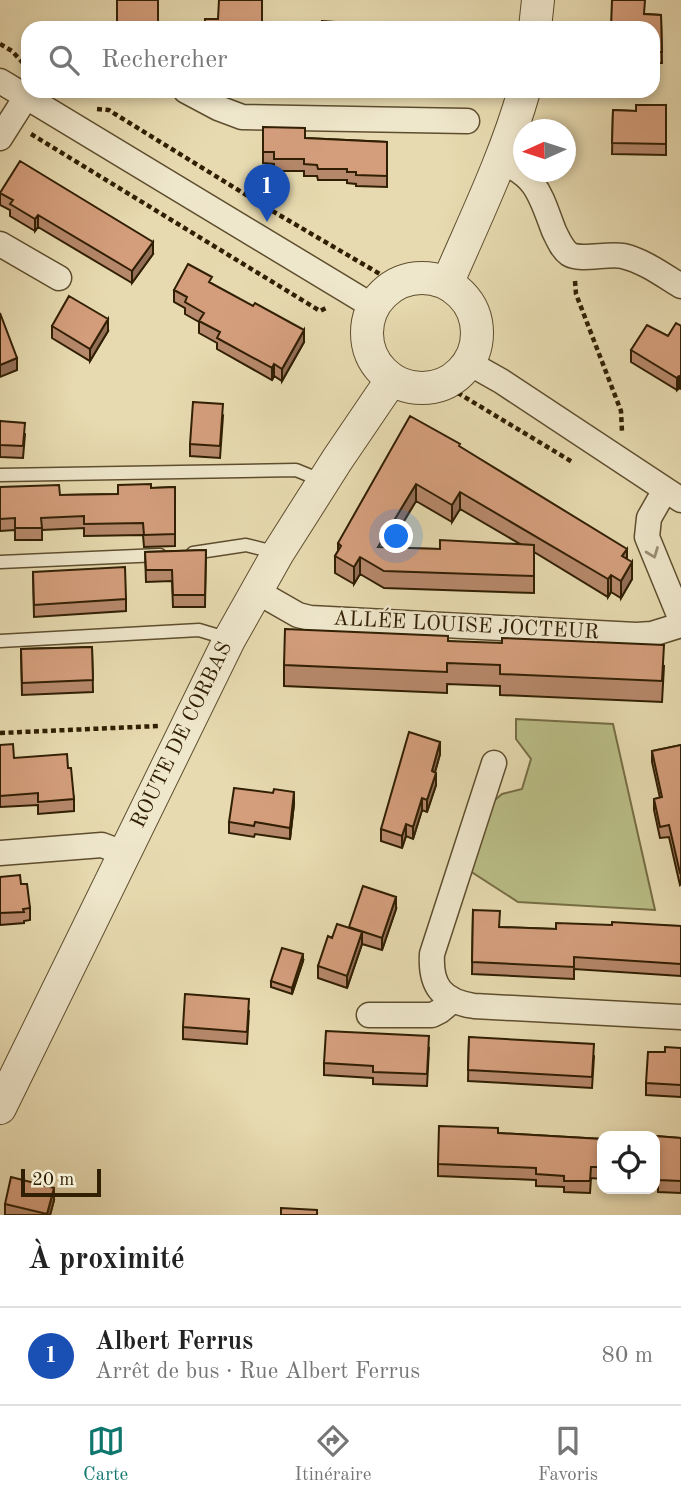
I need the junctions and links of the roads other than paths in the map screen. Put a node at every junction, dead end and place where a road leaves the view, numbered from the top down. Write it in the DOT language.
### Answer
graph roads {
  1 [pos="538,0"];
  2 [pos="536,21"];
  3 [pos="0,81"];
  4 [pos="21,90"];
  5 [pos="199,98"];
  6 [pos="522,98"];
  7 [pos="43,99"];
  8 [pos="467,121"];
  9 [pos="0,138"];
  10 [pos="500,161"];
  11 [pos="0,244"];
  12 [pos="59,278"];
  13 [pos="447,284"];
  14 [pos="681,286"];
  15 [pos="374,307"];
  16 [pos="469,363"];
  17 [pos="392,379"];
  18 [pos="0,475"];
  19 [pos="324,481"];
  20 [pos="673,495"];
  21 [pos="278,553"];
  22 [pos="0,562"];
  23 [pos="256,592"];
  24 [pos="681,622"];
  25 [pos="229,640"];
  26 [pos="0,641"];
  27 [pos="494,763"];
  28 [pos="0,853"];
  29 [pos="123,853"];
  30 [pos="452,1001"];
  31 [pos="369,1015"];
  32 [pos="681,1017"];
  33 [pos="0,1108"];
  1 -- 2 [label="street"];
  3 -- 4 [label="street"];
  5 -- 8 [label="street"];
  6 -- 10 [label="street"];
  7 -- 9 [label="street"];
  7 -- 15 [label="street"];
  10 -- 13 [label="street"];
  10 -- 14 [label="street"];
  11 -- 12 [label="street"];
  13 -- 15 [label="street"];
  13 -- 16 [label="street"];
  15 -- 17 [label="street"];
  16 -- 17 [label="street"];
  16 -- 20 [label="street"];
  17 -- 19 [label="street, ROUTE DE CORBAS"];
  18 -- 19 [label="lane"];
  19 -- 21 [label="street, ROUTE DE CORBAS"];
  20 -- 24 [label="street, one-way"];
  21 -- 22 [label="lane"];
  21 -- 23 [label="street, ROUTE DE CORBAS"];
  23 -- 24 [label="street, ALLÉE LOUISE JOCTEUR"];
  23 -- 25 [label="street, ROUTE DE CORBAS"];
  25 -- 26 [label="lane"];
  25 -- 29 [label="street, ROUTE DE CORBAS"];
  27 -- 30 [label="street"];
  28 -- 29 [label="street"];
  29 -- 33 [label="street, ROUTE DE CORBAS"];
  30 -- 31 [label="street"];
  30 -- 32 [label="street"];
}
